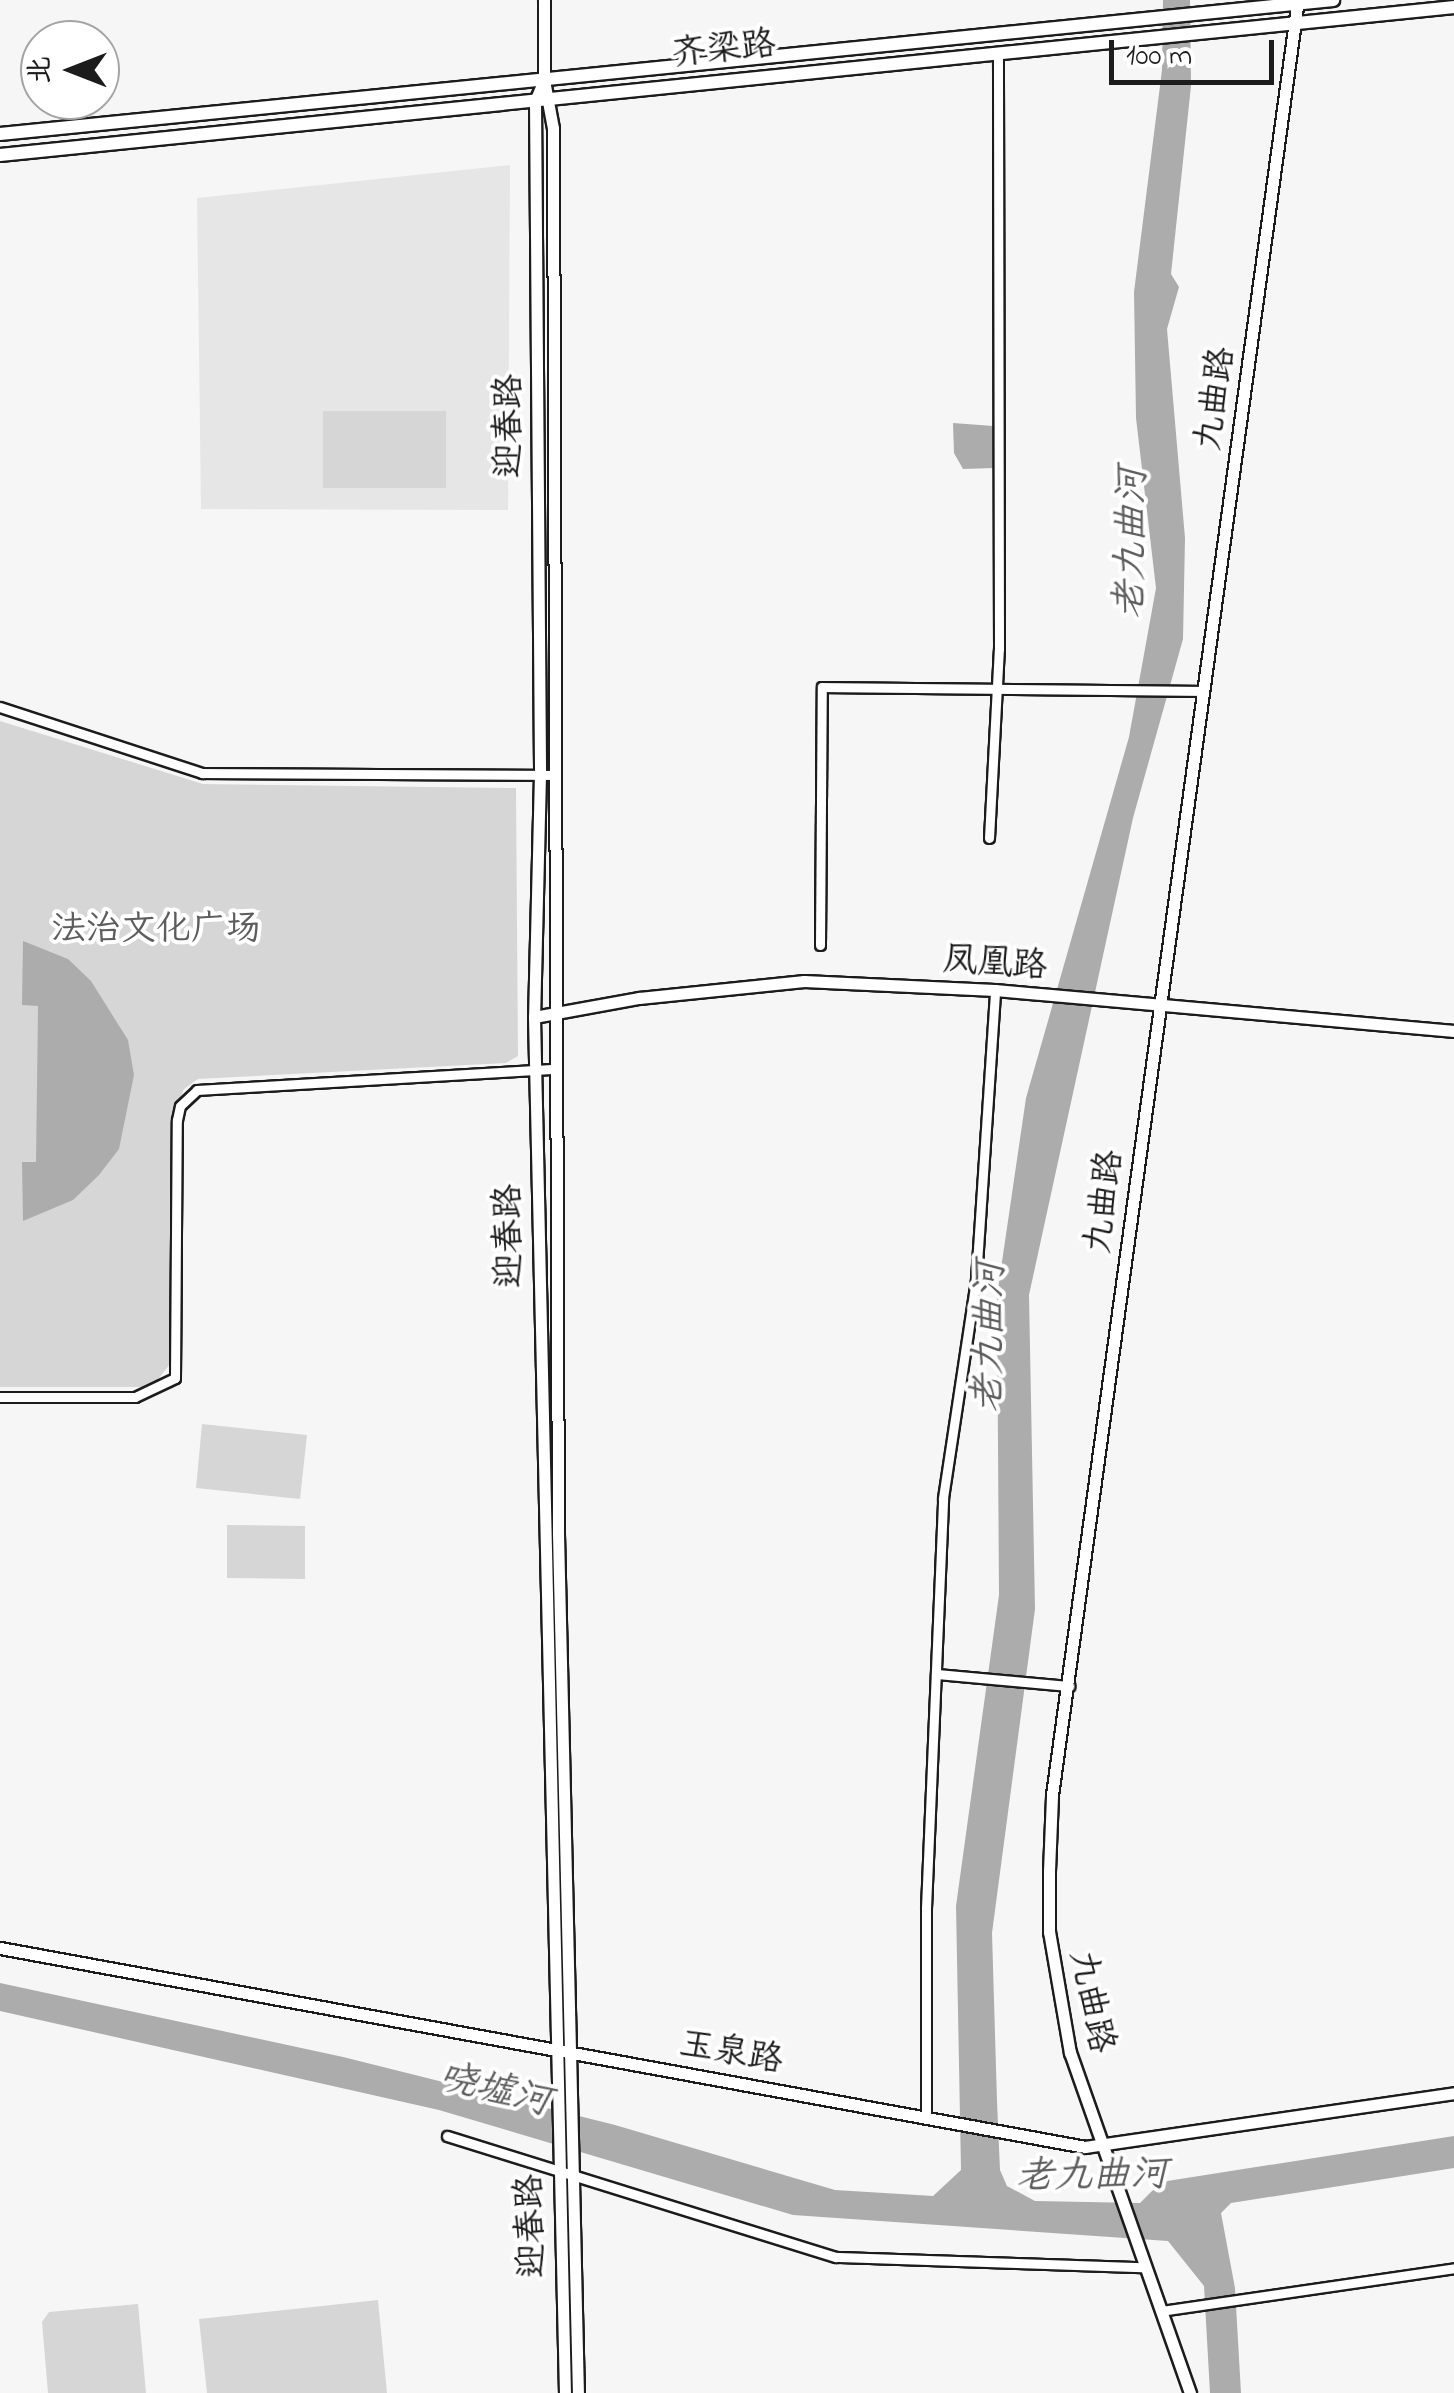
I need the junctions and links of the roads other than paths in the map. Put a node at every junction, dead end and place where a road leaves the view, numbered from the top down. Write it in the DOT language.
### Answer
graph roads {
  1 [pos="544,0"];
  2 [pos="1333,0"];
  3 [pos="1298,2"];
  4 [pos="1454,7"];
  5 [pos="1295,23"];
  6 [pos="881,46"];
  7 [pos="998,53"];
  8 [pos="882,65"];
  9 [pos="544,80"];
  10 [pos="551,100"];
  11 [pos="535,101"];
  12 [pos="0,134"];
  13 [pos="0,155"];
  14 [pos="994,688"];
  15 [pos="1203,691"];
  16 [pos="0,707"];
  17 [pos="540,774"];
  18 [pos="556,775"];
  19 [pos="989,838"];
  20 [pos="820,946"];
  21 [pos="994,990"];
  22 [pos="1158,1004"];
  23 [pos="555,1014"];
  24 [pos="534,1018"];
  25 [pos="1454,1031"];
  26 [pos="555,1068"];
  27 [pos="534,1070"];
  28 [pos="0,1397"];
  29 [pos="936,1674"];
  30 [pos="1069,1686"];
  31 [pos="0,1948"];
  32 [pos="556,2050"];
  33 [pos="570,2052"];
  34 [pos="1454,2092"];
  35 [pos="926,2118"];
  36 [pos="446,2136"];
  37 [pos="1103,2146"];
  38 [pos="572,2164"];
  39 [pos="558,2166"];
  40 [pos="1145,2266"];
  41 [pos="1454,2268"];
  42 [pos="1161,2310"];
  43 [pos="565,2393"];
  44 [pos="578,2393"];
  45 [pos="1190,2393"];
  1 -- 9 [label="street, 迎春路"];
  2 -- 3 [label="main road, 齐梁路"];
  3 -- 5 [label="street, 九曲路"];
  3 -- 6 [label="main road, 齐梁路"];
  4 -- 5 [label="main road, 齐梁路"];
  5 -- 7 [label="main road, 齐梁路"];
  5 -- 15 [label="street, 九曲路"];
  6 -- 8 [label="main road"];
  6 -- 9 [label="main road, 齐梁路"];
  7 -- 8 [label="main road, 齐梁路"];
  7 -- 14 [label="street"];
  8 -- 10 [label="main road, 齐梁路"];
  9 -- 10 [label="street, 迎春路"];
  9 -- 11 [label="street, 迎春路"];
  9 -- 12 [label="main road, 齐梁路"];
  10 -- 11 [label="main road, 齐梁路"];
  10 -- 18 [label="street, 迎春路"];
  11 -- 13 [label="main road, 齐梁路"];
  11 -- 17 [label="street, 迎春路"];
  14 -- 15 [label="street"];
  14 -- 19 [label="street"];
  14 -- 20 [label="street"];
  15 -- 22 [label="street, 九曲路"];
  16 -- 17 [label="street"];
  17 -- 18 [label="street"];
  17 -- 24 [label="street, 迎春路"];
  18 -- 23 [label="street, 迎春路"];
  21 -- 22 [label="street, 凤凰路"];
  21 -- 23 [label="street, 凤凰路"];
  21 -- 29 [label="street"];
  22 -- 25 [label="street, 凤凰路"];
  22 -- 30 [label="street, 九曲路"];
  23 -- 24 [label="street, 凤凰路"];
  23 -- 26 [label="street, 迎春路"];
  24 -- 27 [label="street, 迎春路"];
  26 -- 27 [label="street"];
  26 -- 33 [label="street, 迎春路"];
  27 -- 28 [label="street"];
  27 -- 32 [label="street, 迎春路"];
  29 -- 30 [label="street"];
  29 -- 35 [label="street"];
  30 -- 37 [label="street, 九曲路"];
  31 -- 32 [label="street, 玉泉路"];
  32 -- 33 [label="street, 玉泉路"];
  32 -- 39 [label="street, 迎春路"];
  33 -- 35 [label="street, 玉泉路"];
  33 -- 38 [label="street, 迎春路"];
  34 -- 37 [label="street, 玉泉路"];
  35 -- 37 [label="street, 玉泉路"];
  36 -- 39 [label="street"];
  37 -- 40 [label="street, 九曲路"];
  38 -- 39 [label="street"];
  38 -- 40 [label="street"];
  38 -- 44 [label="street, 迎春路"];
  39 -- 43 [label="street, 迎春路"];
  40 -- 42 [label="street, 九曲路"];
  41 -- 42 [label="street"];
  42 -- 45 [label="street, 九曲路"];
}
